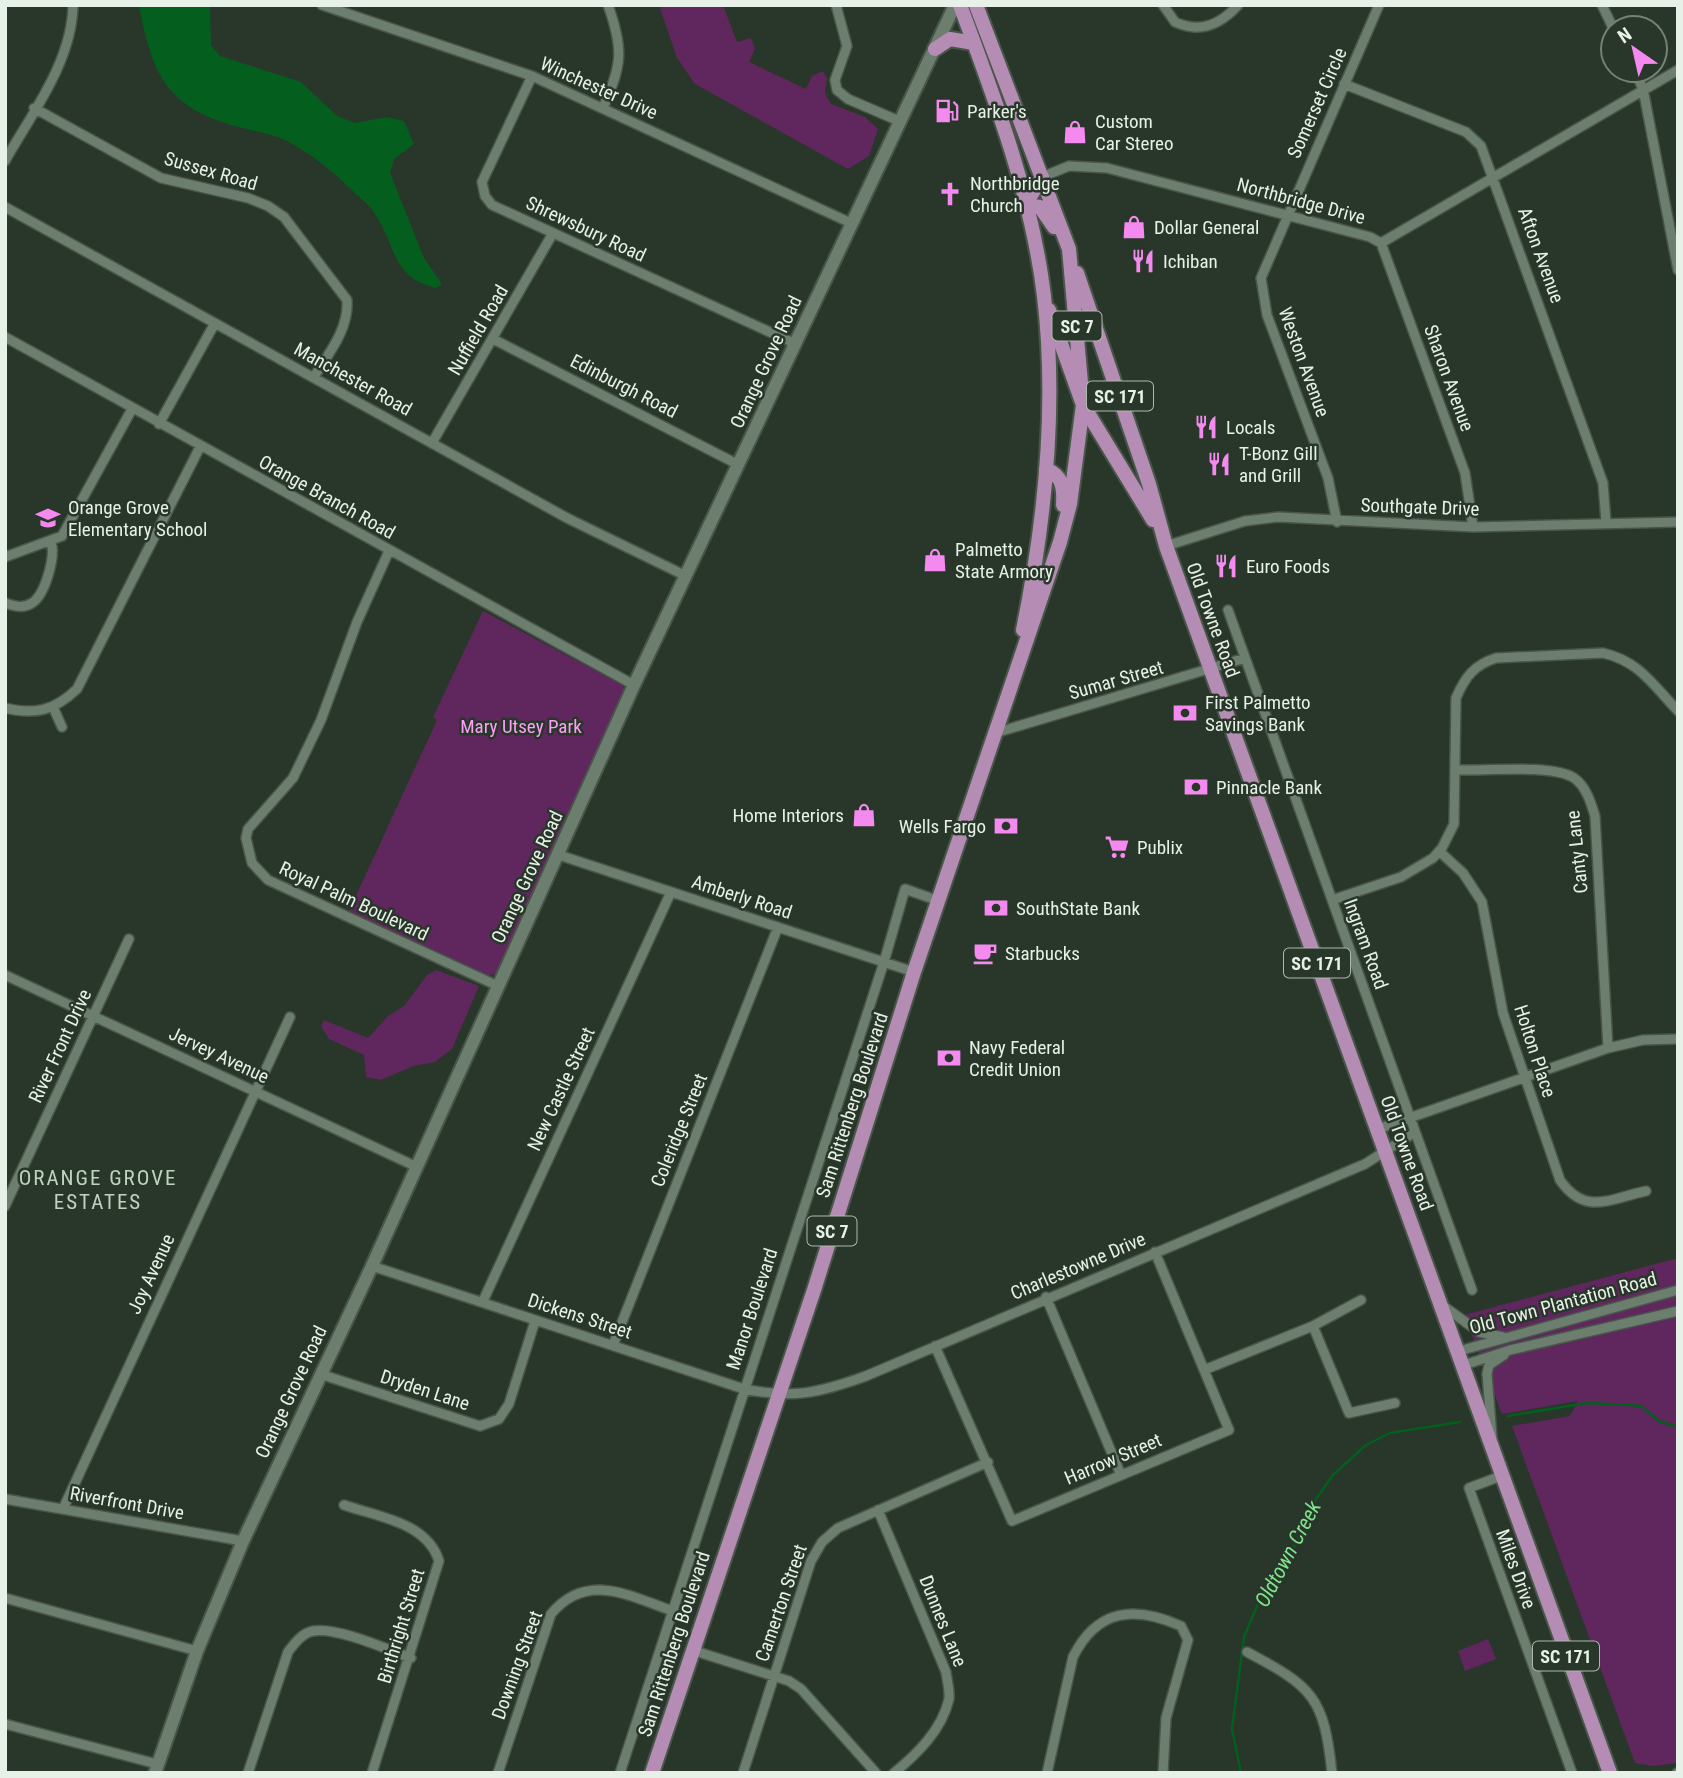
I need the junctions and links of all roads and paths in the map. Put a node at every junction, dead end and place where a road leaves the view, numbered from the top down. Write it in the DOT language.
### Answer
graph roads {
  1 [pos="73,5"];
  2 [pos="322,5"];
  3 [pos="608,5"];
  4 [pos="835,5"];
  5 [pos="958,5"];
  6 [pos="976,5"];
  7 [pos="1163,5"];
  8 [pos="1238,5"];
  9 [pos="1379,5"];
  10 [pos="974,43"];
  11 [pos="934,49"];
  12 [pos="1678,70"];
  13 [pos="532,76"];
  14 [pos="1344,84"];
  15 [pos="1641,84"];
  16 [pos="1643,89"];
  17 [pos="34,108"];
  18 [pos="603,108"];
  19 [pos="900,121"];
  20 [pos="1006,133"];
  21 [pos="5,161"];
  22 [pos="1494,175"];
  23 [pos="1042,177"];
  24 [pos="1025,205"];
  25 [pos="5,207"];
  26 [pos="1287,215"];
  27 [pos="853,223"];
  28 [pos="553,233"];
  29 [pos="1381,243"];
  30 [pos="1069,248"];
  31 [pos="1678,270"];
  32 [pos="1044,296"];
  33 [pos="215,323"];
  34 [pos="5,338"];
  35 [pos="493,339"];
  36 [pos="796,344"];
  37 [pos="314,377"];
  38 [pos="1083,405"];
  39 [pos="132,409"];
  40 [pos="159,424"];
  41 [pos="432,443"];
  42 [pos="200,447"];
  43 [pos="739,465"];
  44 [pos="1046,469"];
  45 [pos="1337,522"];
  46 [pos="1606,522"];
  47 [pos="1678,522"];
  48 [pos="1473,527"];
  49 [pos="51,542"];
  50 [pos="1060,542"];
  51 [pos="1166,546"];
  52 [pos="389,551"];
  53 [pos="5,557"];
  54 [pos="687,576"];
  55 [pos="5,603"];
  56 [pos="1228,610"];
  57 [pos="1245,658"];
  58 [pos="1211,670"];
  59 [pos="635,685"];
  60 [pos="1011,689"];
  61 [pos="53,707"];
  62 [pos="5,708"];
  63 [pos="1678,711"];
  64 [pos="62,727"];
  65 [pos="995,733"];
  66 [pos="1455,770"];
  67 [pos="1439,851"];
  68 [pos="559,855"];
  69 [pos="671,891"];
  70 [pos="1332,900"];
  71 [pos="939,901"];
  72 [pos="778,927"];
  73 [pos="129,939"];
  74 [pos="884,962"];
  75 [pos="914,972"];
  76 [pos="5,975"];
  77 [pos="498,986"];
  78 [pos="92,1017"];
  79 [pos="290,1017"];
  80 [pos="1678,1039"];
  81 [pos="1608,1048"];
  82 [pos="1525,1079"];
  83 [pos="255,1091"];
  84 [pos="1411,1119"];
  85 [pos="1378,1129"];
  86 [pos="1415,1132"];
  87 [pos="1386,1153"];
  88 [pos="417,1167"];
  89 [pos="1646,1191"];
  90 [pos="5,1206"];
  91 [pos="1154,1252"];
  92 [pos="372,1266"];
  93 [pos="1472,1290"];
  94 [pos="1678,1290"];
  95 [pos="1046,1297"];
  96 [pos="1362,1300"];
  97 [pos="483,1301"];
  98 [pos="1441,1304"];
  99 [pos="1678,1311"];
  100 [pos="535,1321"];
  101 [pos="1312,1326"];
  102 [pos="1506,1337"];
  103 [pos="613,1345"];
  104 [pos="935,1346"];
  105 [pos="1510,1350"];
  106 [pos="1461,1358"];
  107 [pos="1204,1370"];
  108 [pos="320,1374"];
  109 [pos="744,1390"];
  110 [pos="779,1396"];
  111 [pos="1395,1403"];
  112 [pos="1492,1451"];
  113 [pos="988,1462"];
  114 [pos="1121,1475"];
  115 [pos="1501,1476"];
  116 [pos="5,1499"];
  117 [pos="344,1505"];
  118 [pos="63,1509"];
  119 [pos="878,1510"];
  120 [pos="243,1541"];
  121 [pos="5,1598"];
  122 [pos="673,1611"];
  123 [pos="692,1650"];
  124 [pos="197,1651"];
  125 [pos="1247,1652"];
  126 [pos="411,1658"];
  127 [pos="774,1676"];
  128 [pos="5,1724"];
  129 [pos="156,1768"];
  130 [pos="248,1773"];
  131 [pos="372,1773"];
  132 [pos="498,1773"];
  133 [pos="620,1773"];
  134 [pos="652,1773"];
  135 [pos="743,1773"];
  136 [pos="876,1773"];
  137 [pos="894,1773"];
  138 [pos="1047,1773"];
  139 [pos="1163,1773"];
  140 [pos="1332,1773"];
  141 [pos="1572,1773"];
  142 [pos="1610,1773"];
  1 -- 17 [label="street"];
  2 -- 13 [label="street, Winchester Drive"];
  3 -- 18 [label="street"];
  4 -- 19 [label="street"];
  5 -- 10 [label="main road, Sam Rittenberg Boulevard / SC 7"];
  5 -- 11 [label="street, Orange Grove Road"];
  6 -- 23 [label="main road, Sam Rittenberg Boulevard / SC 7"];
  7 -- 8 [label="street"];
  9 -- 14 [label="street, Somerset Circle"];
  10 -- 11 [label="main road"];
  10 -- 20 [label="main road, Sam Rittenberg Boulevard / SC 7"];
  11 -- 19 [label="street, Orange Grove Road"];
  12 -- 16 [label="street, Northbridge Drive"];
  13 -- 18 [label="street, Winchester Drive"];
  13 -- 28 [label="street, Shrewsbury Road"];
  14 -- 22 [label="street, Afton Avenue"];
  14 -- 26 [label="street, Somerset Circle"];
  15 -- 16 [label="street"];
  16 -- 22 [label="street, Northbridge Drive"];
  16 -- 31 [label="street"];
  17 -- 21 [label="street"];
  17 -- 37 [label="street, Sussex Road"];
  18 -- 27 [label="street, Winchester Drive"];
  19 -- 27 [label="street, Orange Grove Road"];
  20 -- 23 [label="main road"];
  20 -- 24 [label="main road, Sam Rittenberg Boulevard / SC 7"];
  22 -- 29 [label="street, Northbridge Drive"];
  22 -- 46 [label="street, Afton Avenue"];
  23 -- 24 [label="main road"];
  23 -- 26 [label="street, Northbridge Drive"];
  23 -- 30 [label="main road, Sam Rittenberg Boulevard / SC 7"];
  24 -- 30 [label="main road"];
  24 -- 32 [label="main road, Sam Rittenberg Boulevard / SC 7"];
  25 -- 33 [label="street, Manchester Road"];
  26 -- 29 [label="street, Northbridge Drive"];
  26 -- 45 [label="street, Weston Avenue"];
  27 -- 36 [label="street, Orange Grove Road"];
  28 -- 35 [label="street, Nuffield Road"];
  28 -- 36 [label="street, Shrewsbury Road"];
  29 -- 48 [label="street, Sharon Avenue"];
  30 -- 38 [label="main road, Sam Rittenberg Boulevard / SC 7"];
  30 -- 51 [label="main road, Old Towne Road / SC 171"];
  32 -- 38 [label="main road, Old Towne Road / SC 171"];
  32 -- 44 [label="main road, Sam Rittenberg Boulevard / SC 7"];
  33 -- 37 [label="street, Manchester Road"];
  33 -- 40 [label="street"];
  34 -- 39 [label="street, Orange Branch Road"];
  35 -- 41 [label="street, Nuffield Road"];
  35 -- 43 [label="street, Edinburgh Road"];
  36 -- 43 [label="street, Orange Grove Road"];
  37 -- 41 [label="street, Manchester Road"];
  38 -- 50 [label="main road, Sam Rittenberg Boulevard / SC 7"];
  38 -- 51 [label="main road, Old Towne Road / SC 171"];
  39 -- 40 [label="street, Orange Branch Road"];
  39 -- 49 [label="street"];
  40 -- 42 [label="street, Orange Branch Road"];
  41 -- 54 [label="street, Manchester Road"];
  42 -- 52 [label="street, Orange Branch Road"];
  42 -- 61 [label="street"];
  43 -- 54 [label="street, Orange Grove Road"];
  44 -- 50 [label="main road"];
  44 -- 60 [label="main road, Sam Rittenberg Boulevard / SC 7"];
  45 -- 48 [label="street, Southgate Drive"];
  45 -- 51 [label="street, Southgate Drive"];
  46 -- 47 [label="street, Southgate Drive"];
  46 -- 48 [label="street, Southgate Drive"];
  49 -- 53 [label="street"];
  49 -- 55 [label="street"];
  50 -- 60 [label="main road, Sam Rittenberg Boulevard / SC 7"];
  51 -- 58 [label="main road, Old Towne Road / SC 171"];
  52 -- 59 [label="street, Orange Branch Road"];
  52 -- 77 [label="street, Royal Palm Boulevard"];
  54 -- 59 [label="street, Orange Grove Road"];
  56 -- 57 [label="street, Ingram Road"];
  57 -- 58 [label="street, Sumar Street"];
  57 -- 70 [label="street, Ingram Road"];
  58 -- 65 [label="street, Sumar Street"];
  58 -- 85 [label="main road, Old Towne Road / SC 171"];
  59 -- 68 [label="street, Orange Grove Road"];
  60 -- 65 [label="main road, Sam Rittenberg Boulevard / SC 7"];
  61 -- 62 [label="street"];
  61 -- 64 [label="street"];
  63 -- 66 [label="street"];
  65 -- 71 [label="main road, Sam Rittenberg Boulevard / SC 7"];
  66 -- 67 [label="street"];
  66 -- 81 [label="street, Canty Lane"];
  67 -- 70 [label="street"];
  67 -- 82 [label="street, Holton Place"];
  68 -- 69 [label="street, Amberly Road"];
  68 -- 77 [label="street, Orange Grove Road"];
  69 -- 72 [label="street, Amberly Road"];
  69 -- 97 [label="street, New Castle Street"];
  70 -- 84 [label="street, Ingram Road"];
  71 -- 74 [label="street, Manor Boulevard"];
  71 -- 75 [label="main road, Sam Rittenberg Boulevard / SC 7"];
  72 -- 74 [label="street, Amberly Road"];
  72 -- 103 [label="street, Coleridge Street"];
  73 -- 78 [label="street, River Front Drive"];
  74 -- 75 [label="street, Amberly Road"];
  74 -- 109 [label="street, Manor Boulevard"];
  75 -- 110 [label="main road, Sam Rittenberg Boulevard / SC 7"];
  76 -- 78 [label="street, Jervey Avenue"];
  77 -- 88 [label="street, Orange Grove Road"];
  78 -- 83 [label="street, Jervey Avenue"];
  78 -- 90 [label="street, River Front Drive"];
  79 -- 83 [label="street, Joy Avenue"];
  80 -- 81 [label="street"];
  81 -- 82 [label="street"];
  82 -- 84 [label="street"];
  82 -- 89 [label="street, Holton Place"];
  83 -- 88 [label="street, Jervey Avenue"];
  83 -- 118 [label="street, Joy Avenue"];
  84 -- 85 [label="street"];
  84 -- 86 [label="street, Ingram Road"];
  85 -- 87 [label="main road, Old Towne Road / SC 171"];
  86 -- 87 [label="street, Charlestowne Drive"];
  86 -- 93 [label="street, Ingram Road"];
  87 -- 91 [label="street, Charlestowne Drive"];
  87 -- 98 [label="main road, Old Towne Road / SC 171"];
  88 -- 92 [label="street, Orange Grove Road"];
  91 -- 95 [label="street, Charlestowne Drive"];
  91 -- 107 [label="street"];
  92 -- 97 [label="street, Dickens Street"];
  92 -- 108 [label="street, Orange Grove Road"];
  94 -- 102 [label="street, Old Town Plantation Road"];
  95 -- 104 [label="street, Charlestowne Drive"];
  95 -- 114 [label="street"];
  96 -- 101 [label="street"];
  97 -- 100 [label="street, Dickens Street"];
  98 -- 102 [label="street"];
  98 -- 106 [label="main road, Old Towne Road / SC 171"];
  99 -- 105 [label="street, Old Town Plantation Road"];
  100 -- 103 [label="street, Dickens Street"];
  100 -- 108 [label="street, Dryden Lane"];
  101 -- 107 [label="street"];
  101 -- 111 [label="street"];
  102 -- 105 [label="street"];
  102 -- 106 [label="street, Old Town Plantation Road"];
  103 -- 109 [label="street, Dickens Street"];
  104 -- 110 [label="street, Charlestowne Drive"];
  104 -- 113 [label="street"];
  105 -- 106 [label="street, Old Town Plantation Road"];
  105 -- 112 [label="street"];
  106 -- 112 [label="main road, Old Towne Road / SC 171"];
  107 -- 114 [label="street, Harrow Street"];
  108 -- 120 [label="street, Orange Grove Road"];
  109 -- 110 [label="street, Dickens Street"];
  109 -- 122 [label="street, Manor Boulevard"];
  110 -- 123 [label="main road, Sam Rittenberg Boulevard / SC 7"];
  112 -- 115 [label="main road, Old Towne Road / SC 171"];
  113 -- 114 [label="street, Harrow Street"];
  113 -- 119 [label="street, Camerton Street"];
  115 -- 141 [label="street, Miles Drive"];
  115 -- 142 [label="main road, Old Towne Road / SC 171"];
  116 -- 118 [label="street, Riverfront Drive"];
  117 -- 126 [label="street, Birthright Street"];
  118 -- 120 [label="street, Riverfront Drive"];
  119 -- 127 [label="street, Camerton Street"];
  119 -- 137 [label="street, Dunnes Lane"];
  120 -- 124 [label="street, Orange Grove Road"];
  121 -- 124 [label="street"];
  122 -- 132 [label="street, Downing Street"];
  122 -- 133 [label="street, Manor Boulevard"];
  123 -- 127 [label="street"];
  123 -- 134 [label="main road, Sam Rittenberg Boulevard / SC 7"];
  124 -- 129 [label="street, Orange Grove Road"];
  125 -- 140 [label="street"];
  126 -- 130 [label="street"];
  126 -- 131 [label="street, Birthright Street"];
  127 -- 135 [label="street, Camerton Street"];
  127 -- 136 [label="street"];
  128 -- 129 [label="street"];
  138 -- 139 [label="street"];
}
